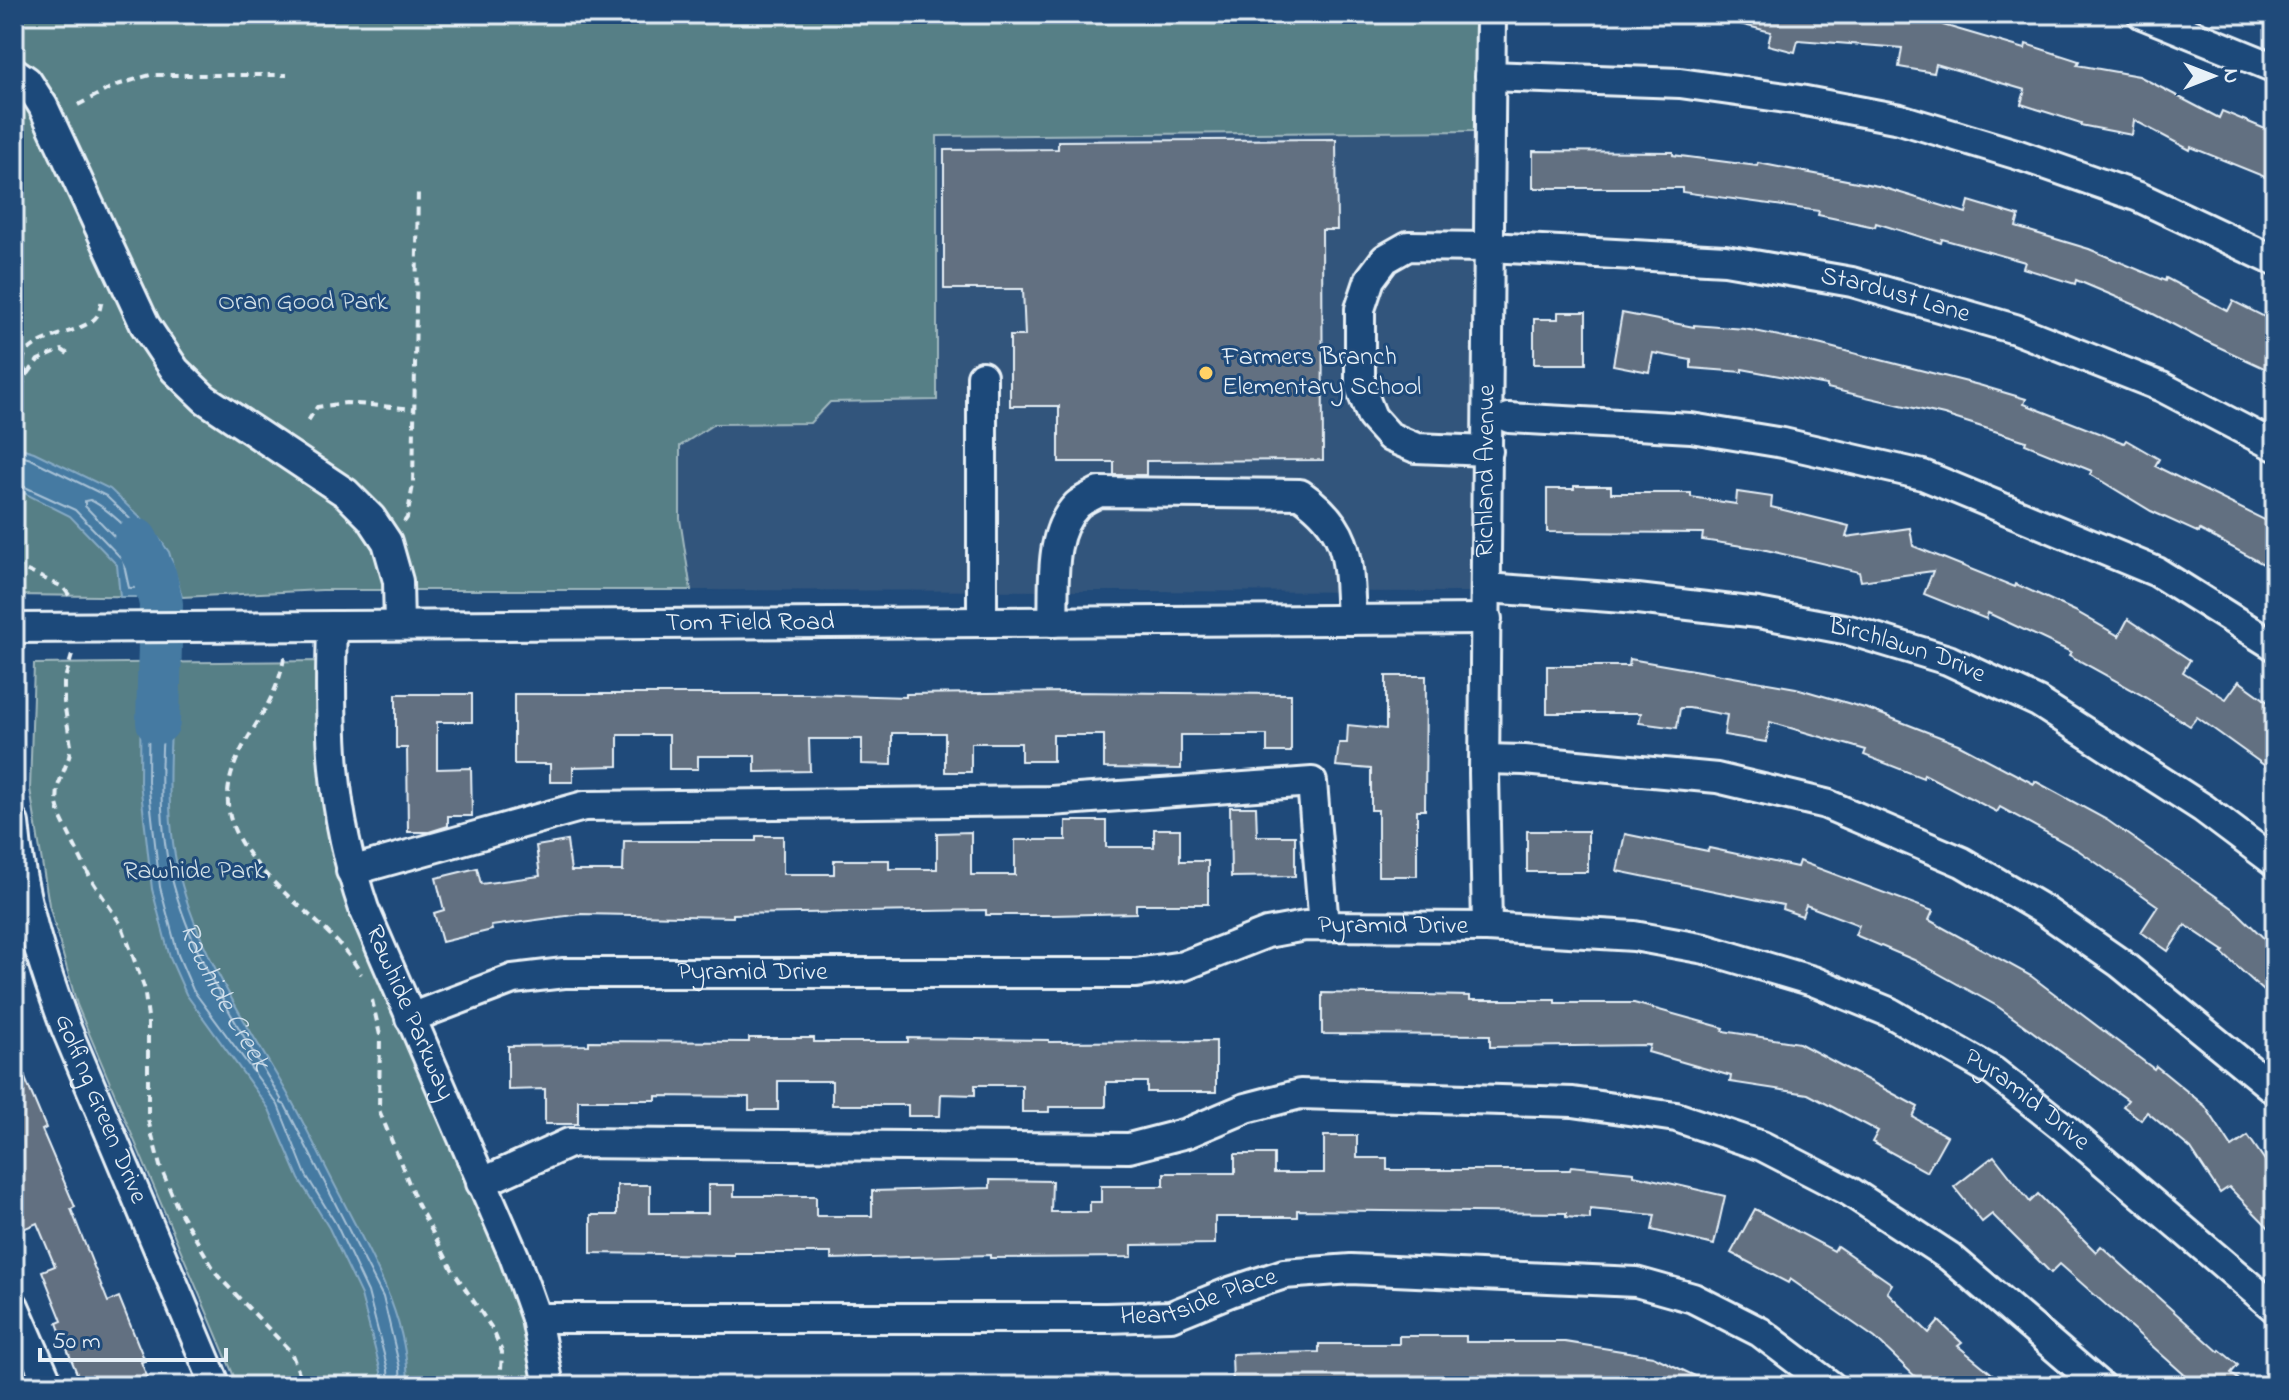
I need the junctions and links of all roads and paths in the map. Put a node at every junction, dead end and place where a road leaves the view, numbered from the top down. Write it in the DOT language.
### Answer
graph roads {
  1 [pos="1491,14"];
  2 [pos="2142,14"];
  3 [pos="2275,68"];
  4 [pos="14,72"];
  5 [pos="287,75"];
  6 [pos="1490,76"];
  7 [pos="78,105"];
  8 [pos="418,190"];
  9 [pos="1489,247"];
  10 [pos="2275,261"];
  11 [pos="102,298"];
  12 [pos="71,356"];
  13 [pos="27,375"];
  14 [pos="982,376"];
  15 [pos="14,401"];
  16 [pos="414,409"];
  17 [pos="1509,418"];
  18 [pos="308,421"];
  19 [pos="2275,446"];
  20 [pos="1488,451"];
  21 [pos="387,542"];
  22 [pos="14,565"];
  23 [pos="1487,588"];
  24 [pos="72,599"];
  25 [pos="1487,619"];
  26 [pos="1351,620"];
  27 [pos="982,622"];
  28 [pos="1053,622"];
  29 [pos="399,625"];
  30 [pos="332,626"];
  31 [pos="14,628"];
  32 [pos="2275,646"];
  33 [pos="72,652"];
  34 [pos="284,657"];
  35 [pos="1485,759"];
  36 [pos="14,823"];
  37 [pos="2275,862"];
  38 [pos="351,871"];
  39 [pos="1324,926"];
  40 [pos="1487,927"];
  41 [pos="364,979"];
  42 [pos="371,992"];
  43 [pos="410,1018"];
  44 [pos="2275,1090"];
  45 [pos="481,1183"];
  46 [pos="14,1306"];
  47 [pos="2275,1308"];
  48 [pos="536,1318"];
  49 [pos="500,1384"];
  50 [pos="49,1386"];
  51 [pos="216,1386"];
  52 [pos="304,1386"];
  53 [pos="466,1386"];
  54 [pos="549,1386"];
  55 [pos="1831,1386"];
  56 [pos="2100,1386"];
  1 -- 6 [label="street, Richland Avenue"];
  2 -- 3 [label="street"];
  4 -- 21 [label="street"];
  5 -- 7 [label="path"];
  6 -- 9 [label="street, Richland Avenue"];
  6 -- 10 [label="street"];
  8 -- 16 [label="path"];
  9 -- 19 [label="street, Stardust Lane"];
  9 -- 20 [label="street, Richland Avenue"];
  9 -- 20 [label="street, Stardust Lane"];
  11 -- 13 [label="path"];
  12 -- 13 [label="path"];
  13 -- 15 [label="path"];
  14 -- 27 [label="street"];
  16 -- 18 [label="path"];
  16 -- 21 [label="path"];
  17 -- 32 [label="street"];
  20 -- 23 [label="street, Richland Avenue"];
  21 -- 29 [label="street"];
  22 -- 24 [label="path"];
  23 -- 25 [label="street, Richland Avenue"];
  23 -- 37 [label="street, Birchlawn Drive"];
  25 -- 26 [label="street, Tom Field Road"];
  25 -- 35 [label="street, Richland Avenue"];
  26 -- 28 [label="street, Tom Field Road"];
  26 -- 28 [label="street"];
  27 -- 28 [label="street, Tom Field Road"];
  27 -- 29 [label="street, Tom Field Road"];
  29 -- 30 [label="street, Tom Field Road"];
  30 -- 31 [label="street, Tom Field Road"];
  30 -- 38 [label="street, Rawhide Parkway"];
  33 -- 52 [label="path"];
  34 -- 41 [label="path"];
  35 -- 40 [label="street, Richland Avenue"];
  35 -- 44 [label="street"];
  36 -- 51 [label="street, Golfing Green Drive"];
  38 -- 39 [label="street"];
  38 -- 43 [label="street, Rawhide Parkway"];
  39 -- 40 [label="street, Pyramid Drive"];
  39 -- 43 [label="street, Pyramid Drive"];
  40 -- 47 [label="street, Pyramid Drive"];
  42 -- 49 [label="path"];
  43 -- 45 [label="street, Rawhide Parkway"];
  45 -- 48 [label="street, Rawhide Parkway"];
  45 -- 56 [label="street"];
  46 -- 50 [label="street"];
  48 -- 54 [label="street, Rawhide Parkway"];
  48 -- 55 [label="street, Heartside Place"];
  49 -- 53 [label="path"];
}
